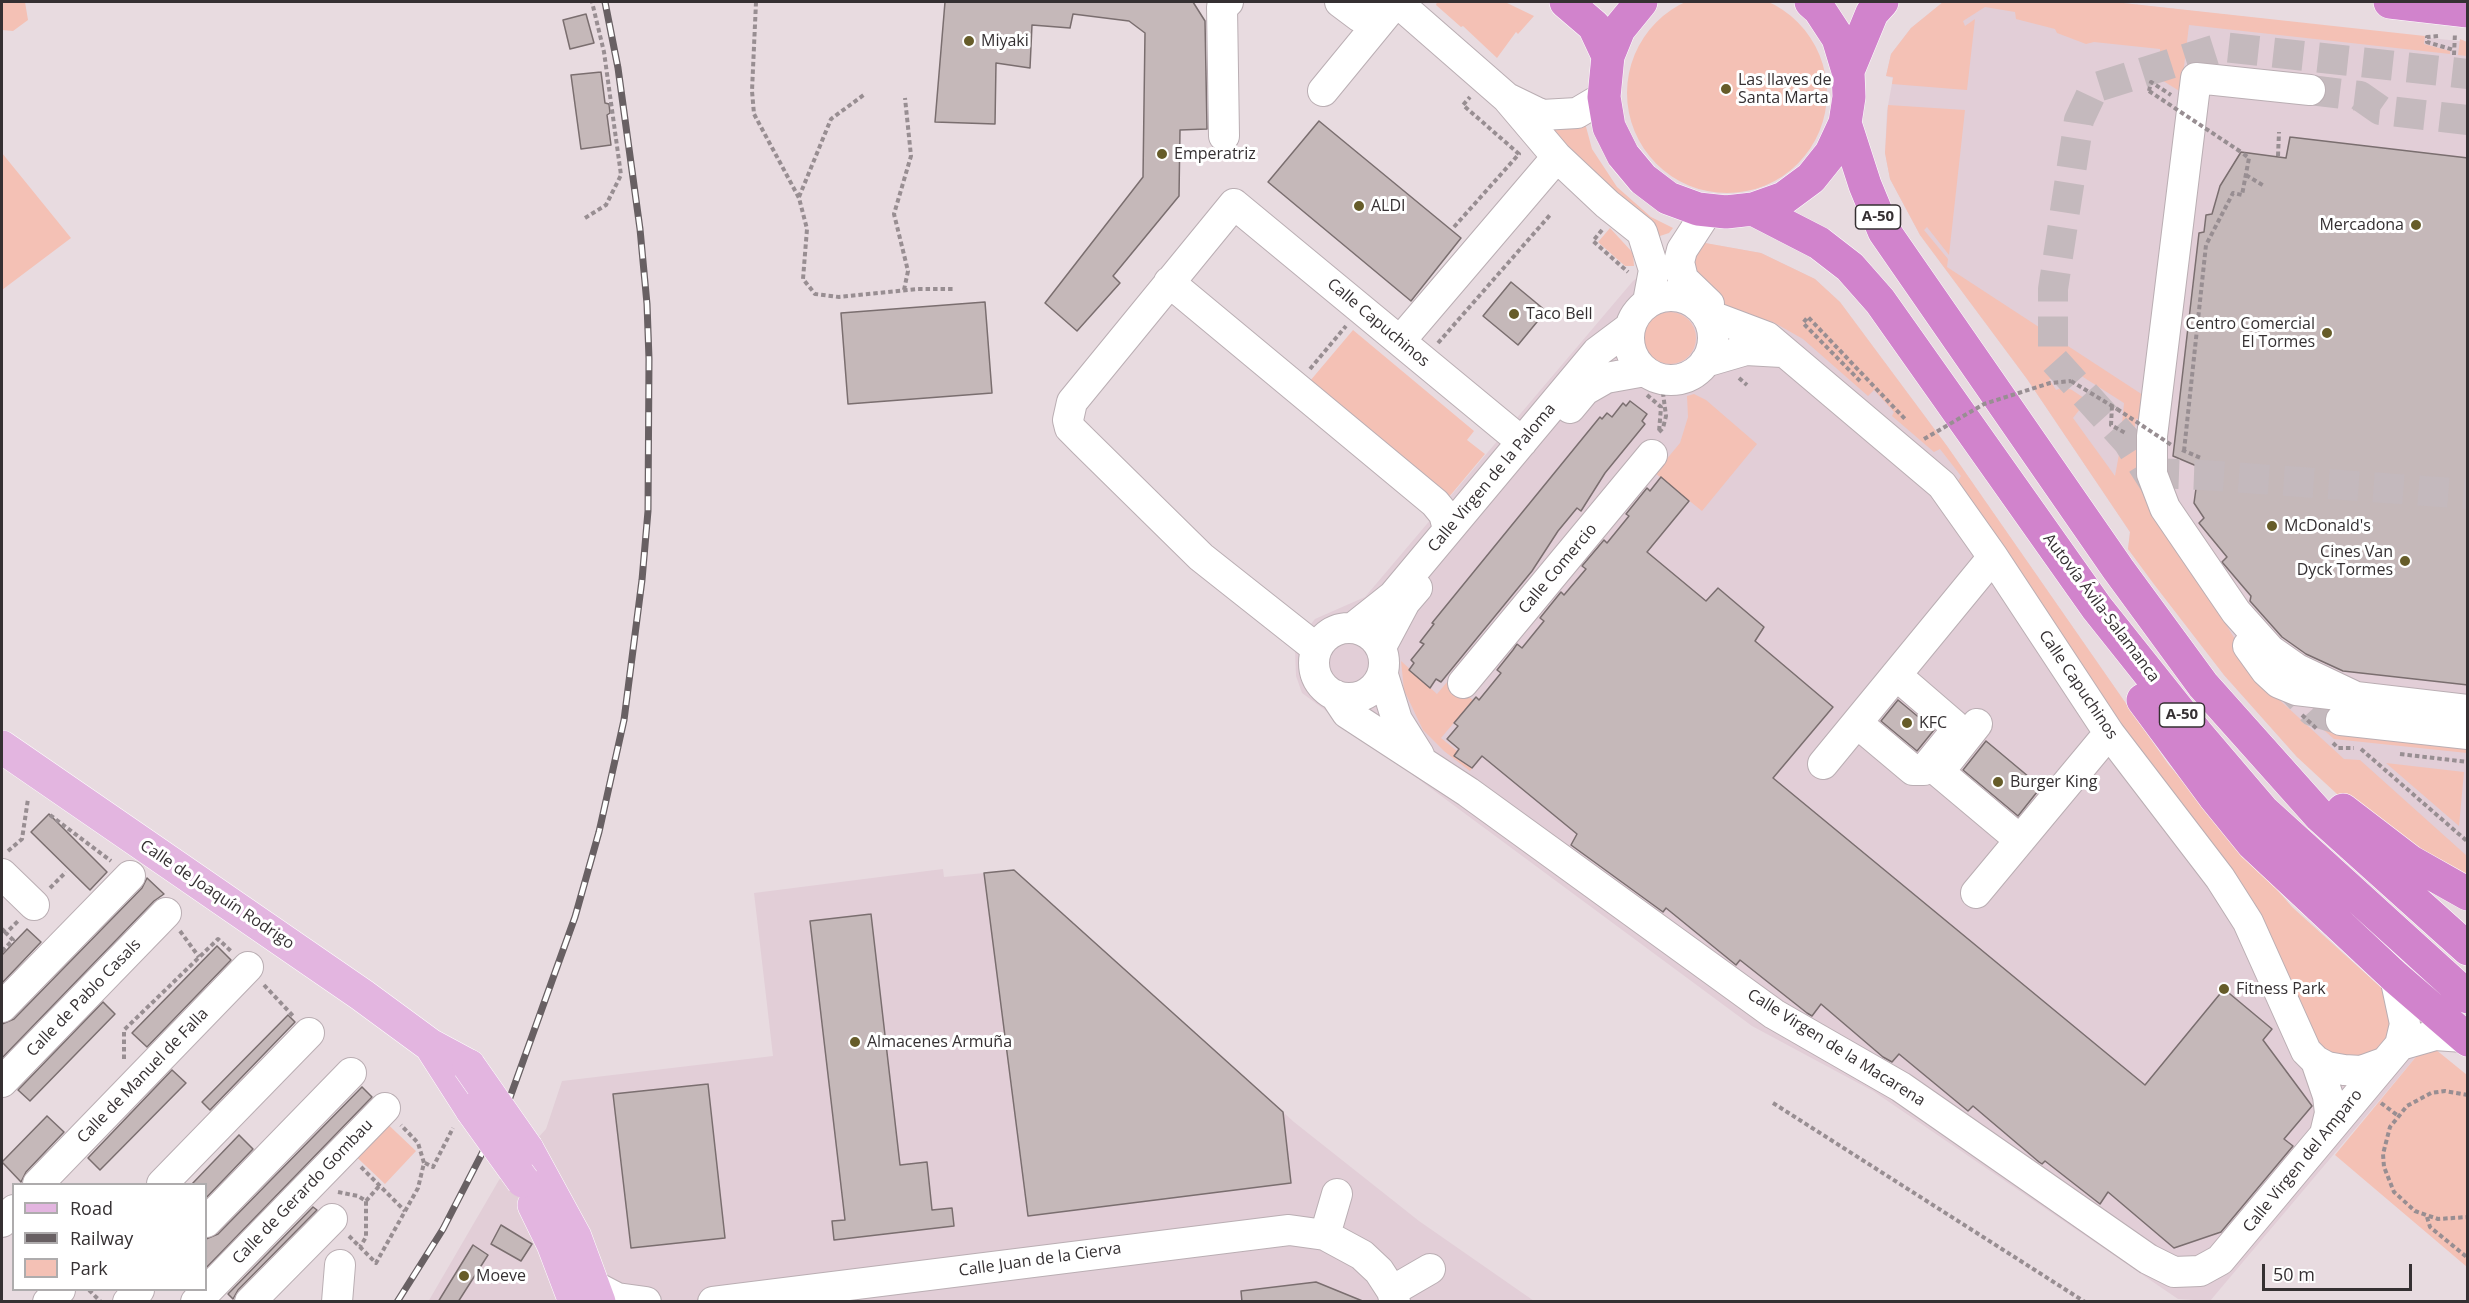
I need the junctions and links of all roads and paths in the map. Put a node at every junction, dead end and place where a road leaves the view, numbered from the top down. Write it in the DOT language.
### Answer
graph roads {
  1 [pos="592,2"];
  2 [pos="756,2"];
  3 [pos="1228,2"];
  4 [pos="1340,2"];
  5 [pos="1373,2"];
  6 [pos="1397,2"];
  7 [pos="1566,2"];
  8 [pos="1641,2"];
  9 [pos="1811,2"];
  10 [pos="1882,2"];
  11 [pos="2390,2"];
  12 [pos="2459,27"];
  13 [pos="1608,56"];
  14 [pos="1848,71"];
  15 [pos="2151,82"];
  16 [pos="2310,84"];
  17 [pos="1323,91"];
  18 [pos="865,94"];
  19 [pos="1473,94"];
  20 [pos="1604,97"];
  21 [pos="905,98"];
  22 [pos="1507,98"];
  23 [pos="1845,123"];
  24 [pos="2280,132"];
  25 [pos="1224,136"];
  26 [pos="2278,156"];
  27 [pos="1557,157"];
  28 [pos="2168,162"];
  29 [pos="2246,175"];
  30 [pos="2264,186"];
  31 [pos="799,198"];
  32 [pos="1702,209"];
  33 [pos="1753,209"];
  34 [pos="1550,215"];
  35 [pos="585,218"];
  36 [pos="1454,227"];
  37 [pos="1605,227"];
  38 [pos="1632,275"];
  39 [pos="1170,282"];
  40 [pos="953,288"];
  41 [pos="904,290"];
  42 [pos="1648,302"];
  43 [pos="1705,311"];
  44 [pos="1350,321"];
  45 [pos="1629,328"];
  46 [pos="1400,341"];
  47 [pos="1438,344"];
  48 [pos="1785,352"];
  49 [pos="1705,362"];
  50 [pos="2144,365"];
  51 [pos="1308,371"];
  52 [pos="1649,384"];
  53 [pos="1883,404"];
  54 [pos="2112,406"];
  55 [pos="1908,422"];
  56 [pos="2111,425"];
  57 [pos="1916,430"];
  58 [pos="1658,438"];
  59 [pos="1522,442"];
  60 [pos="2184,451"];
  61 [pos="2201,458"];
  62 [pos="2033,517"];
  63 [pos="1448,529"];
  64 [pos="1993,557"];
  65 [pos="1354,627"];
  66 [pos="1316,648"];
  67 [pos="2179,649"];
  68 [pos="1382,661"];
  69 [pos="1896,675"];
  70 [pos="1463,683"];
  71 [pos="1335,696"];
  72 [pos="2349,709"];
  73 [pos="2468,710"];
  74 [pos="1857,723"];
  75 [pos="1977,724"];
  76 [pos="2109,733"];
  77 [pos="2468,734"];
  78 [pos="2,747"];
  79 [pos="2361,749"];
  80 [pos="1423,760"];
  81 [pos="1823,764"];
  82 [pos="29,792"];
  83 [pos="28,800"];
  84 [pos="38,806"];
  85 [pos="47,813"];
  86 [pos="2020,840"];
  87 [pos="2468,842"];
  88 [pos="2,853"];
  89 [pos="2,874"];
  90 [pos="130,876"];
  91 [pos="1976,893"];
  92 [pos="2468,894"];
  93 [pos="34,905"];
  94 [pos="166,912"];
  95 [pos="2,929"];
  96 [pos="6,933"];
  97 [pos="2468,949"];
  98 [pos="248,967"];
  99 [pos="2395,977"];
  100 [pos="2468,997"];
  101 [pos="2,1007"];
  102 [pos="309,1033"];
  103 [pos="2466,1038"];
  104 [pos="430,1045"];
  105 [pos="2392,1054"];
  106 [pos="2316,1061"];
  107 [pos="351,1073"];
  108 [pos="2,1082"];
  109 [pos="2468,1095"];
  110 [pos="2375,1098"];
  111 [pos="1773,1103"];
  112 [pos="385,1108"];
  113 [pos="2397,1116"];
  114 [pos="463,1118"];
  115 [pos="2325,1134"];
  116 [pos="344,1149"];
  117 [pos="424,1163"];
  118 [pos="40,1183"];
  119 [pos="164,1183"];
  120 [pos="380,1185"];
  121 [pos="1337,1194"];
  122 [pos="366,1201"];
  123 [pos="405,1211"];
  124 [pos="2468,1216"];
  125 [pos="2427,1217"];
  126 [pos="332,1220"];
  127 [pos="207,1221"];
  128 [pos="1325,1235"];
  129 [pos="2468,1258"];
  130 [pos="376,1263"];
  131 [pos="340,1265"];
  132 [pos="1430,1269"];
  133 [pos="2200,1271"];
  134 [pos="59,1291"];
  135 [pos="90,1291"];
  136 [pos="207,1291"];
  137 [pos="207,1291"];
  138 [pos="589,1296"];
  139 [pos="1393,1296"];
  140 [pos="48,1302"];
  141 [pos="101,1302"];
  142 [pos="196,1302"];
  143 [pos="250,1302"];
  144 [pos="337,1302"];
  145 [pos="646,1302"];
  146 [pos="713,1302"];
  147 [pos="2085,1302"];
  1 -- 35 [label="path"];
  2 -- 31 [label="path"];
  3 -- 25 [label="street"];
  4 -- 5 [label="street"];
  6 -- 17 [label="street"];
  6 -- 22 [label="street"];
  7 -- 13 [label="highway"];
  8 -- 13 [label="highway"];
  9 -- 14 [label="highway"];
  10 -- 14 [label="highway"];
  11 -- 12 [label="highway"];
  12 -- 12 [label="path"];
  13 -- 20 [label="highway"];
  14 -- 23 [label="highway"];
  15 -- 29 [label="path, bridge"];
  16 -- 72 [label="street"];
  18 -- 31 [label="path"];
  19 -- 36 [label="path"];
  20 -- 22 [label="street"];
  20 -- 32 [label="highway"];
  21 -- 41 [label="path"];
  22 -- 27 [label="street"];
  23 -- 33 [label="highway"];
  23 -- 67 [label="highway, A-50"];
  24 -- 26 [label="path"];
  27 -- 42 [label="street"];
  27 -- 46 [label="street"];
  28 -- 50 [label="street"];
  29 -- 30 [label="path"];
  29 -- 60 [label="path"];
  31 -- 41 [label="path"];
  32 -- 33 [label="highway"];
  32 -- 43 [label="street"];
  32 -- 43 [label="street"];
  33 -- 62 [label="highway, Autovía Ávila-Salamanca / A-50"];
  34 -- 47 [label="path"];
  37 -- 38 [label="path"];
  39 -- 46 [label="street, Calle Capuchinos"];
  39 -- 63 [label="street"];
  39 -- 66 [label="street"];
  40 -- 41 [label="path"];
  42 -- 43 [label="street"];
  42 -- 45 [label="street"];
  43 -- 48 [label="street, Calle Capuchinos"];
  43 -- 49 [label="street"];
  44 -- 51 [label="path"];
  45 -- 52 [label="street"];
  45 -- 59 [label="street, Calle Virgen de la Paloma"];
  46 -- 59 [label="street, Calle Capuchinos"];
  48 -- 49 [label="street"];
  48 -- 64 [label="street, Calle Capuchinos"];
  49 -- 52 [label="street"];
  52 -- 58 [label="path"];
  52 -- 58 [label="path"];
  52 -- 68 [label="street, Calle Virgen de la Paloma"];
  53 -- 55 [label="path"];
  54 -- 56 [label="path"];
  54 -- 57 [label="path, bridge"];
  54 -- 60 [label="path, bridge"];
  58 -- 70 [label="street, Calle Comercio"];
  59 -- 63 [label="street, Calle Virgen de la Paloma"];
  60 -- 61 [label="path"];
  62 -- 99 [label="highway"];
  62 -- 100 [label="highway, Autovía Ávila-Salamanca / A-50"];
  63 -- 65 [label="street, Calle Virgen de la Paloma"];
  64 -- 69 [label="street"];
  64 -- 76 [label="street, Calle Capuchinos"];
  65 -- 66 [label="street"];
  65 -- 68 [label="street"];
  66 -- 71 [label="street"];
  67 -- 92 [label="highway"];
  67 -- 97 [label="highway, A-50"];
  68 -- 71 [label="street"];
  68 -- 80 [label="street, Calle Virgen de la Macarena"];
  69 -- 74 [label="street"];
  69 -- 74 [label="street"];
  71 -- 80 [label="street, Calle Virgen de la Macarena"];
  72 -- 73 [label="street"];
  72 -- 77 [label="street"];
  74 -- 81 [label="street"];
  75 -- 86 [label="street"];
  76 -- 86 [label="street"];
  76 -- 106 [label="street, Calle Capuchinos"];
  78 -- 104 [label="main road, Calle de Joaquín Rodrigo"];
  79 -- 87 [label="path"];
  80 -- 133 [label="street, Calle Virgen de la Macarena"];
  82 -- 83 [label="path"];
  83 -- 84 [label="path"];
  83 -- 88 [label="path"];
  85 -- 90 [label="path"];
  86 -- 91 [label="street"];
  89 -- 93 [label="street"];
  90 -- 101 [label="street"];
  94 -- 108 [label="street, Calle de Pablo Casals"];
  95 -- 96 [label="path"];
  98 -- 118 [label="street, Calle de Manuel de Falla"];
  99 -- 103 [label="highway"];
  99 -- 105 [label="street"];
  102 -- 119 [label="street"];
  103 -- 105 [label="street"];
  104 -- 114 [label="main road, Calle de Joaquín Rodrigo"];
  104 -- 138 [label="main road, Calle de Joaquín Rodrigo, bridge"];
  105 -- 106 [label="street"];
  105 -- 115 [label="street, Calle Virgen del Amparo"];
  106 -- 115 [label="street, Calle Capuchinos"];
  107 -- 127 [label="street"];
  109 -- 113 [label="path"];
  110 -- 113 [label="path"];
  111 -- 147 [label="path"];
  112 -- 116 [label="street, Calle de Gerardo Gombau"];
  113 -- 125 [label="path"];
  114 -- 117 [label="path"];
  114 -- 138 [label="main road, Calle de Joaquín Rodrigo, bridge"];
  115 -- 133 [label="street, Calle Virgen del Amparo"];
  116 -- 120 [label="path"];
  116 -- 136 [label="street, Calle de Gerardo Gombau"];
  120 -- 122 [label="path"];
  120 -- 123 [label="path"];
  121 -- 128 [label="street"];
  124 -- 125 [label="path"];
  125 -- 129 [label="path"];
  126 -- 130 [label="path"];
  126 -- 143 [label="street"];
  128 -- 139 [label="street, Calle Juan de la Cierva"];
  128 -- 146 [label="street, Calle Juan de la Cierva"];
  131 -- 144 [label="street"];
  132 -- 139 [label="street"];
  134 -- 140 [label="street"];
  135 -- 141 [label="path"];
  137 -- 142 [label="street, Calle de Gerardo Gombau"];
  138 -- 145 [label="street"];
}
